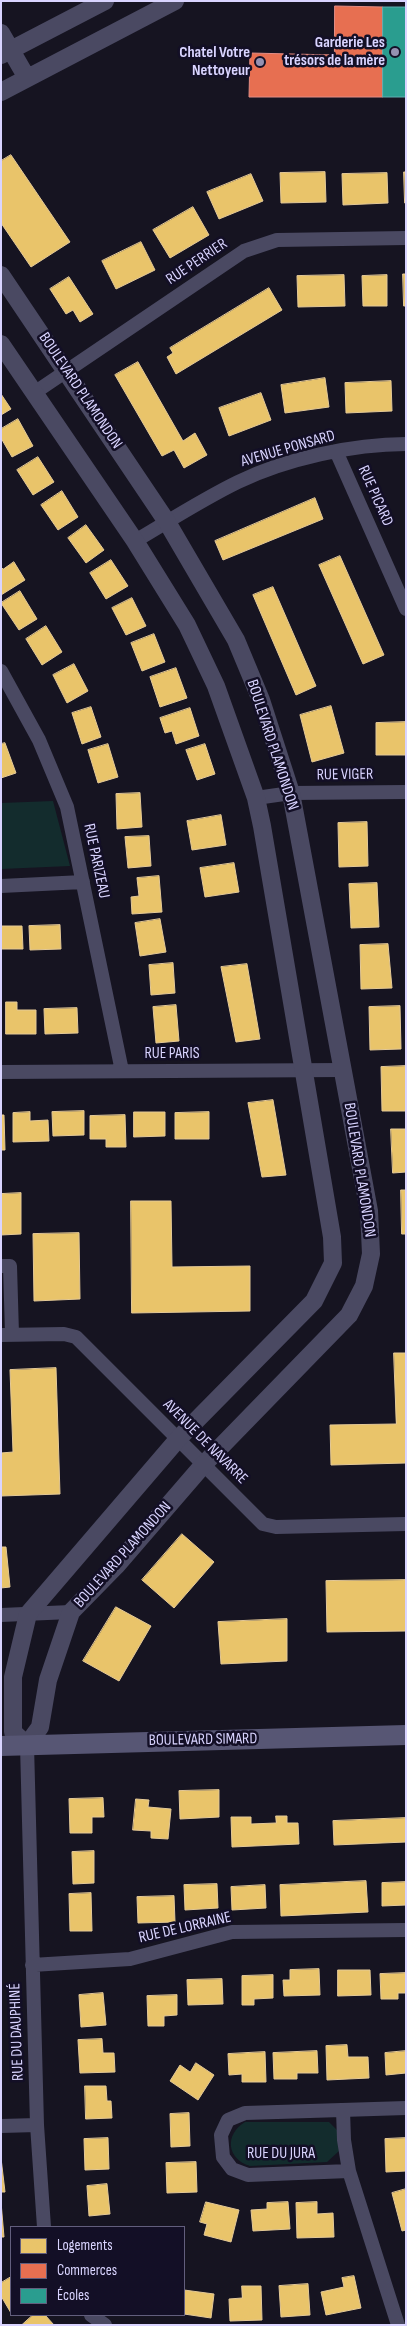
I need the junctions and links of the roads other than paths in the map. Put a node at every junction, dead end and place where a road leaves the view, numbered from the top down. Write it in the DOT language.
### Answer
graph roads {
  1 [pos="105,1"];
  2 [pos="174,1"];
  3 [pos="1,33"];
  4 [pos="6,53"];
  5 [pos="26,78"];
  6 [pos="1,92"];
  7 [pos="406,238"];
  8 [pos="1,275"];
  9 [pos="7,294"];
  10 [pos="1,344"];
  11 [pos="67,372"];
  12 [pos="34,393"];
  13 [pos="406,444"];
  14 [pos="336,451"];
  15 [pos="167,522"];
  16 [pos="135,542"];
  17 [pos="406,609"];
  18 [pos="1,671"];
  19 [pos="406,792"];
  20 [pos="291,793"];
  21 [pos="256,798"];
  22 [pos="83,882"];
  23 [pos="1,886"];
  24 [pos="343,1070"];
  25 [pos="122,1071"];
  26 [pos="305,1071"];
  27 [pos="1,1072"];
  28 [pos="1,1266"];
  29 [pos="7,1334"];
  30 [pos="178,1440"];
  31 [pos="204,1464"];
  32 [pos="406,1524"];
  33 [pos="71,1612"];
  34 [pos="28,1614"];
  35 [pos="1,1615"];
  36 [pos="406,1735"];
  37 [pos="28,1745"];
  38 [pos="1,1746"];
  39 [pos="406,1930"];
  40 [pos="32,1965"];
  41 [pos="406,2108"];
  42 [pos="343,2110"];
  43 [pos="38,2125"];
  44 [pos="1,2126"];
  45 [pos="349,2171"];
  46 [pos="44,2226"];
  47 [pos="92,2316"];
  48 [pos="105,2325"];
  49 [pos="398,2325"];
  1 -- 4 [label="street"];
  2 -- 5 [label="street"];
  3 -- 4 [label="street"];
  4 -- 5 [label="street"];
  5 -- 6 [label="street"];
  7 -- 11 [label="street, RUE PERRIER"];
  8 -- 9 [label="street, BOULEVARD PLAMONDON"];
  9 -- 11 [label="street, BOULEVARD PLAMONDON"];
  10 -- 12 [label="street, BOULEVARD PLAMONDON"];
  11 -- 12 [label="street, RUE PERRIER"];
  11 -- 15 [label="street, BOULEVARD PLAMONDON"];
  12 -- 16 [label="street, BOULEVARD PLAMONDON"];
  13 -- 14 [label="street, AVENUE PONSARD"];
  14 -- 15 [label="street, AVENUE PONSARD"];
  14 -- 17 [label="street, RUE PICARD"];
  15 -- 16 [label="street, AVENUE PONSARD"];
  15 -- 20 [label="street, BOULEVARD PLAMONDON"];
  16 -- 21 [label="street, BOULEVARD PLAMONDON"];
  18 -- 22 [label="street, RUE PARIZEAU"];
  19 -- 20 [label="street, RUE VIGER"];
  20 -- 21 [label="street, RUE VIGER"];
  20 -- 24 [label="street, BOULEVARD PLAMONDON"];
  21 -- 26 [label="street, BOULEVARD PLAMONDON"];
  22 -- 23 [label="street"];
  22 -- 25 [label="street, RUE PARIZEAU"];
  24 -- 26 [label="street, RUE PARIS"];
  24 -- 31 [label="street, BOULEVARD PLAMONDON"];
  25 -- 26 [label="street, RUE PARIS"];
  25 -- 27 [label="street, RUE PARIS"];
  26 -- 30 [label="street, BOULEVARD PLAMONDON"];
  28 -- 29 [label="street"];
  29 -- 30 [label="street, AVENUE DE NAVARRE"];
  30 -- 31 [label="street, AVENUE DE NAVARRE"];
  30 -- 34 [label="street, BOULEVARD PLAMONDON"];
  31 -- 32 [label="street, AVENUE DE NAVARRE"];
  31 -- 33 [label="street, BOULEVARD PLAMONDON"];
  33 -- 34 [label="street"];
  33 -- 37 [label="street, BOULEVARD PLAMONDON"];
  34 -- 35 [label="street"];
  34 -- 37 [label="street, BOULEVARD PLAMONDON"];
  36 -- 37 [label="main road, BOULEVARD SIMARD"];
  37 -- 38 [label="main road, BOULEVARD SIMARD"];
  37 -- 40 [label="street, RUE DU DAUPHINÉ"];
  39 -- 40 [label="street, RUE DE LORRAINE"];
  40 -- 43 [label="street, RUE DU DAUPHINÉ"];
  41 -- 42 [label="street, RUE DU JURA"];
  42 -- 45 [label="street"];
  42 -- 45 [label="street, RUE DU JURA"];
  43 -- 44 [label="street"];
  43 -- 46 [label="street, RUE DU DAUPHINÉ"];
  45 -- 49 [label="street"];
  47 -- 48 [label="street"];
}
